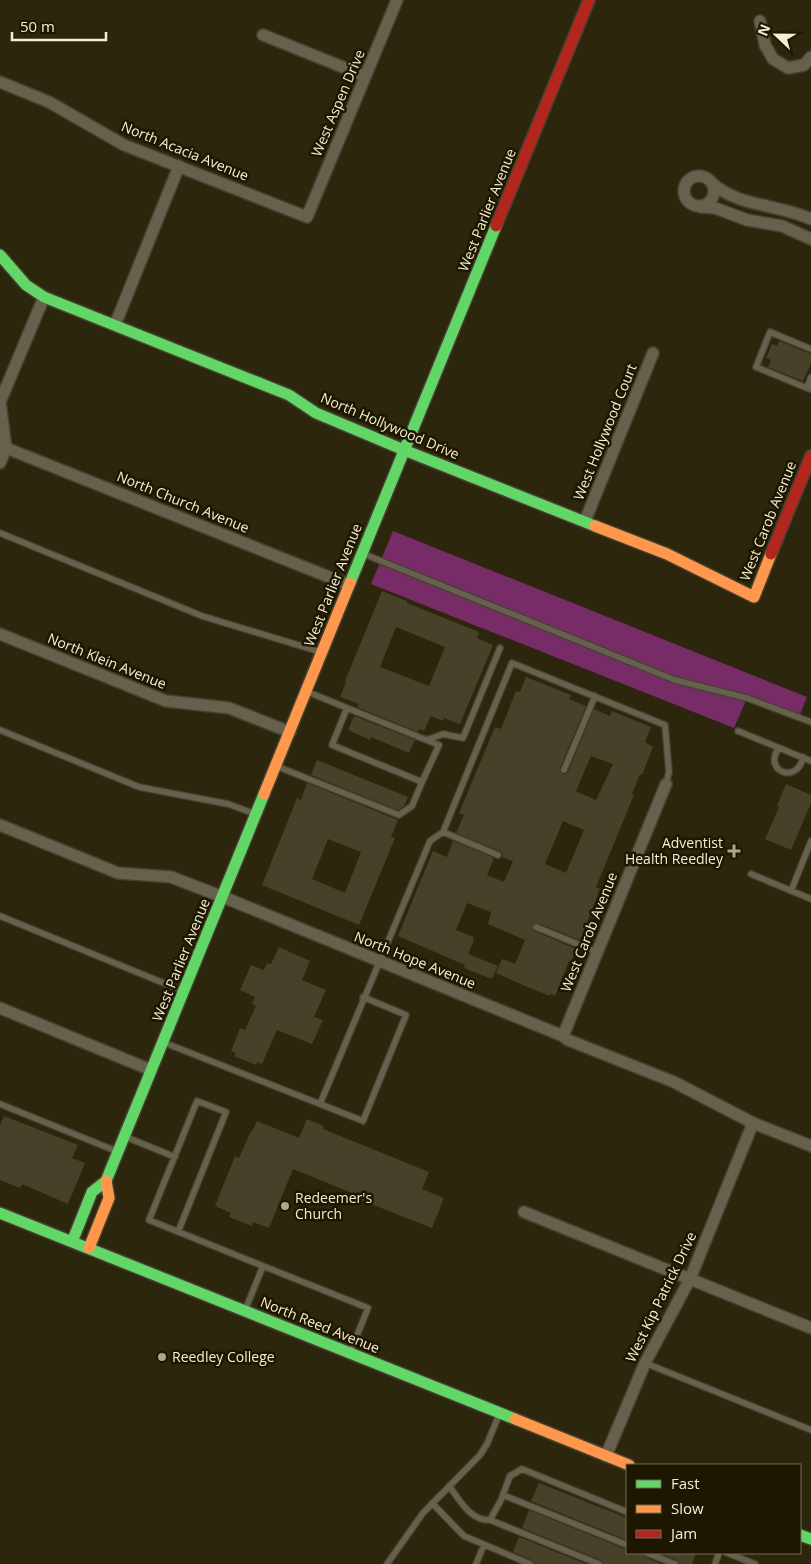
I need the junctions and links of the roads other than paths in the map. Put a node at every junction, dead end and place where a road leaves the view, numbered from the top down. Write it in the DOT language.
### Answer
graph roads {
  1 [pos="397,0"];
  2 [pos="589,0"];
  3 [pos="760,21"];
  4 [pos="263,35"];
  5 [pos="811,57"];
  6 [pos="365,76"];
  7 [pos="0,82"];
  8 [pos="179,166"];
  9 [pos="712,183"];
  10 [pos="738,199"];
  11 [pos="767,205"];
  12 [pos="700,207"];
  13 [pos="731,214"];
  14 [pos="307,217"];
  15 [pos="811,219"];
  16 [pos="764,223"];
  17 [pos="811,239"];
  18 [pos="0,254"];
  19 [pos="44,297"];
  20 [pos="115,326"];
  21 [pos="811,349"];
  22 [pos="653,353"];
  23 [pos="811,377"];
  24 [pos="809,388"];
  25 [pos="6,448"];
  26 [pos="404,450"];
  27 [pos="811,456"];
  28 [pos="0,463"];
  29 [pos="585,521"];
  30 [pos="0,533"];
  31 [pos="362,553"];
  32 [pos="349,585"];
  33 [pos="754,597"];
  34 [pos="0,634"];
  35 [pos="500,648"];
  36 [pos="322,653"];
  37 [pos="306,691"];
  38 [pos="595,696"];
  39 [pos="347,708"];
  40 [pos="811,722"];
  41 [pos="0,730"];
  42 [pos="738,731"];
  43 [pos="290,732"];
  44 [pos="443,734"];
  45 [pos="427,740"];
  46 [pos="439,745"];
  47 [pos="779,748"];
  48 [pos="803,757"];
  49 [pos="811,761"];
  50 [pos="276,766"];
  51 [pos="564,770"];
  52 [pos="422,782"];
  53 [pos="666,784"];
  54 [pos="256,815"];
  55 [pos="0,825"];
  56 [pos="443,832"];
  57 [pos="811,841"];
  58 [pos="498,855"];
  59 [pos="751,874"];
  60 [pos="791,890"];
  61 [pos="223,897"];
  62 [pos="811,899"];
  63 [pos="0,916"];
  64 [pos="536,927"];
  65 [pos="597,952"];
  66 [pos="380,962"];
  67 [pos="184,991"];
  68 [pos="364,997"];
  69 [pos="0,1008"];
  70 [pos="563,1036"];
  71 [pos="163,1042"];
  72 [pos="151,1070"];
  73 [pos="0,1104"];
  74 [pos="320,1104"];
  75 [pos="753,1123"];
  76 [pos="124,1137"];
  77 [pos="811,1146"];
  78 [pos="117,1152"];
  79 [pos="175,1157"];
  80 [pos="106,1181"];
  81 [pos="524,1212"];
  82 [pos="0,1213"];
  83 [pos="178,1232"];
  84 [pos="72,1242"];
  85 [pos="89,1248"];
  86 [pos="263,1266"];
  87 [pos="690,1279"];
  88 [pos="245,1311"];
  89 [pos="811,1328"];
  90 [pos="349,1353"];
  91 [pos="645,1363"];
  92 [pos="500,1414"];
  93 [pos="811,1430"];
  94 [pos="606,1456"];
  95 [pos="626,1464"];
  96 [pos="449,1486"];
  97 [pos="503,1495"];
  98 [pos="432,1503"];
  99 [pos="626,1512"];
  100 [pos="490,1520"];
  101 [pos="484,1545"];
  102 [pos="626,1545"];
  103 [pos="650,1554"];
  104 [pos="730,1554"];
  105 [pos="387,1564"];
  106 [pos="476,1564"];
  107 [pos="530,1564"];
  108 [pos="599,1564"];
  109 [pos="675,1564"];
  110 [pos="755,1564"];
  1 -- 6 [label="street, West Aspen Drive"];
  2 -- 26 [label="street, West Parlier Avenue"];
  3 -- 5 [label="street"];
  4 -- 6 [label="street"];
  6 -- 14 [label="street, West Aspen Drive"];
  7 -- 8 [label="street, North Acacia Avenue"];
  8 -- 14 [label="street, North Acacia Avenue"];
  8 -- 20 [label="street"];
  9 -- 10 [label="street"];
  9 -- 12 [label="street"];
  9 -- 12 [label="street"];
  10 -- 11 [label="street"];
  10 -- 13 [label="lane"];
  11 -- 15 [label="street"];
  11 -- 16 [label="lane"];
  12 -- 13 [label="street"];
  13 -- 16 [label="street"];
  16 -- 17 [label="street"];
  18 -- 19 [label="street, North Hollywood Drive"];
  19 -- 20 [label="street, North Hollywood Drive"];
  19 -- 25 [label="street"];
  20 -- 26 [label="street, North Hollywood Drive"];
  21 -- 24 [label="lane"];
  22 -- 29 [label="street, West Hollywood Court"];
  23 -- 24 [label="lane"];
  25 -- 28 [label="street"];
  25 -- 32 [label="street, North Church Avenue"];
  26 -- 29 [label="street, North Hollywood Drive"];
  26 -- 31 [label="street, West Parlier Avenue"];
  27 -- 33 [label="street, West Carob Avenue"];
  29 -- 33 [label="street, North Hollywood Drive"];
  30 -- 36 [label="lane"];
  31 -- 32 [label="street, West Parlier Avenue"];
  31 -- 40 [label="lane"];
  32 -- 36 [label="street, West Parlier Avenue"];
  34 -- 43 [label="street, North Klein Avenue"];
  35 -- 44 [label="lane"];
  36 -- 37 [label="street, West Parlier Avenue"];
  37 -- 39 [label="lane"];
  37 -- 43 [label="street, West Parlier Avenue"];
  38 -- 51 [label="lane"];
  38 -- 53 [label="lane"];
  38 -- 56 [label="lane"];
  39 -- 45 [label="lane"];
  39 -- 52 [label="lane"];
  41 -- 54 [label="lane"];
  42 -- 47 [label="lane"];
  43 -- 50 [label="street, West Parlier Avenue"];
  44 -- 45 [label="lane"];
  44 -- 46 [label="lane"];
  45 -- 46 [label="lane"];
  46 -- 52 [label="lane"];
  47 -- 48 [label="lane"];
  47 -- 48 [label="lane"];
  48 -- 49 [label="lane"];
  50 -- 52 [label="lane"];
  50 -- 54 [label="street, West Parlier Avenue"];
  53 -- 65 [label="street, West Carob Avenue"];
  54 -- 61 [label="street, West Parlier Avenue"];
  55 -- 61 [label="street, North Hope Avenue"];
  56 -- 58 [label="lane"];
  56 -- 66 [label="lane"];
  57 -- 60 [label="lane"];
  59 -- 60 [label="lane"];
  60 -- 62 [label="lane"];
  61 -- 66 [label="street, North Hope Avenue"];
  61 -- 67 [label="street, West Parlier Avenue"];
  63 -- 67 [label="lane"];
  64 -- 65 [label="lane"];
  65 -- 70 [label="street, West Carob Avenue"];
  66 -- 68 [label="lane"];
  66 -- 70 [label="street, North Hope Avenue"];
  67 -- 71 [label="street, West Parlier Avenue"];
  68 -- 74 [label="lane"];
  68 -- 74 [label="lane"];
  69 -- 72 [label="street"];
  70 -- 75 [label="street, North Hope Avenue"];
  71 -- 72 [label="street, West Parlier Avenue"];
  71 -- 74 [label="lane"];
  72 -- 76 [label="street, West Parlier Avenue"];
  73 -- 78 [label="lane"];
  75 -- 77 [label="street, North Hope Avenue"];
  75 -- 87 [label="street, West Kip Patrick Drive"];
  76 -- 78 [label="street, West Parlier Avenue"];
  76 -- 79 [label="lane"];
  78 -- 80 [label="street, West Parlier Avenue"];
  79 -- 83 [label="lane"];
  79 -- 83 [label="lane"];
  80 -- 84 [label="street, West Parlier Avenue"];
  80 -- 85 [label="street, West Parlier Avenue"];
  81 -- 87 [label="street"];
  82 -- 84 [label="street, North Reed Avenue"];
  83 -- 86 [label="lane"];
  84 -- 85 [label="street, North Reed Avenue"];
  85 -- 88 [label="street, North Reed Avenue"];
  86 -- 88 [label="lane"];
  86 -- 90 [label="lane"];
  87 -- 89 [label="street"];
  87 -- 91 [label="street, West Kip Patrick Drive"];
  88 -- 90 [label="street, North Reed Avenue"];
  90 -- 92 [label="street, North Reed Avenue"];
  91 -- 93 [label="lane"];
  91 -- 94 [label="street, West Kip Patrick Drive"];
  92 -- 94 [label="street, North Reed Avenue"];
  92 -- 96 [label="lane"];
  94 -- 95 [label="street, North Reed Avenue"];
  96 -- 98 [label="lane"];
  96 -- 100 [label="lane"];
  97 -- 99 [label="lane"];
  97 -- 100 [label="lane"];
  97 -- 102 [label="lane"];
  98 -- 101 [label="lane"];
  98 -- 105 [label="lane"];
  100 -- 108 [label="lane"];
  101 -- 106 [label="lane"];
  101 -- 107 [label="lane"];
  103 -- 109 [label="lane"];
  104 -- 110 [label="lane"];
}
